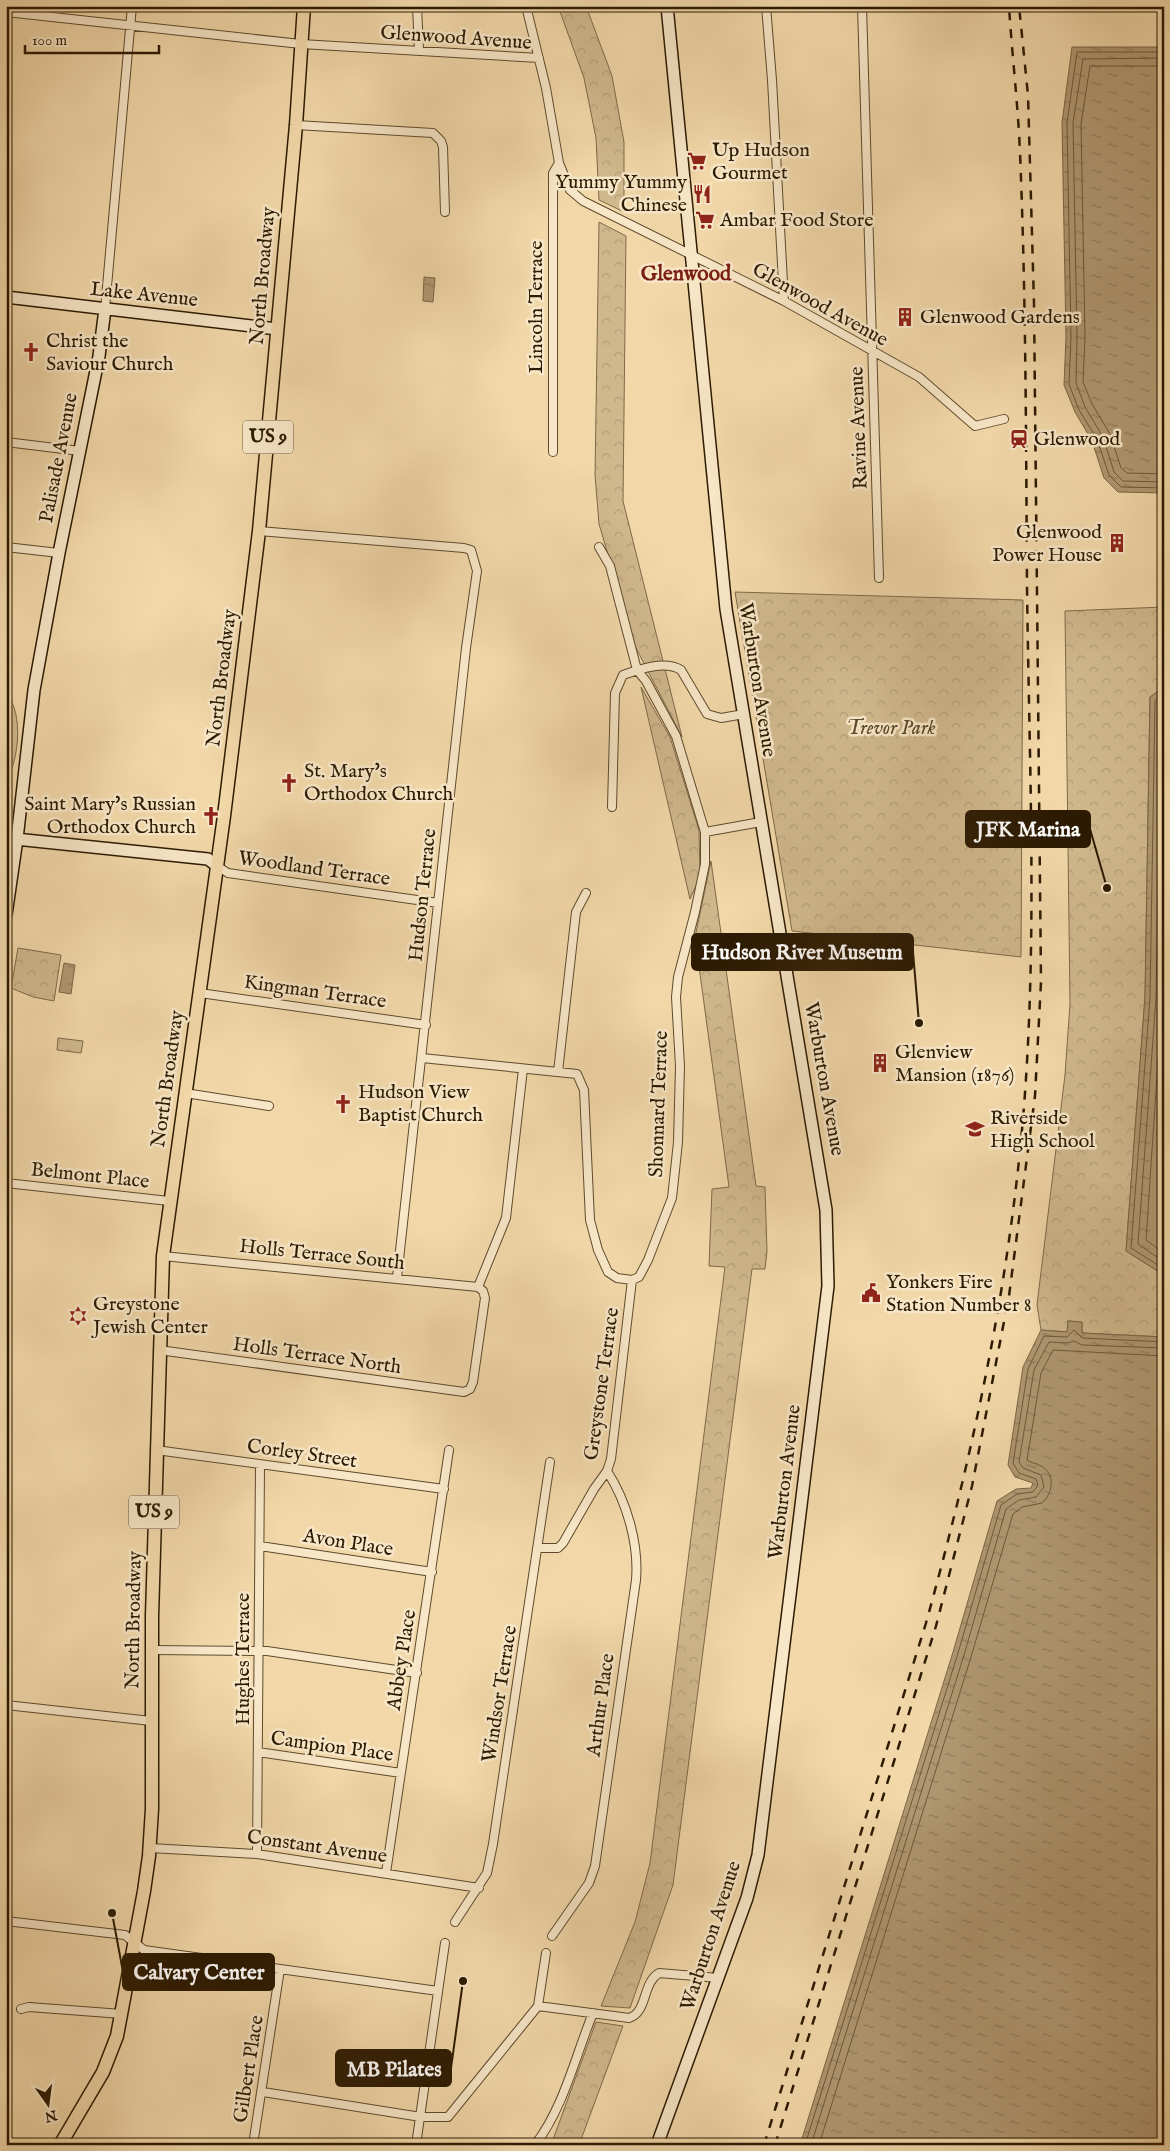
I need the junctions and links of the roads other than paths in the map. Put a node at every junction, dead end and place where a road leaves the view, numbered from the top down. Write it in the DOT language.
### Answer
graph roads {
  1 [pos="132,6"];
  2 [pos="304,6"];
  3 [pos="417,6"];
  4 [pos="526,6"];
  5 [pos="667,6"];
  6 [pos="766,6"];
  7 [pos="862,6"];
  8 [pos="6,12"];
  9 [pos="130,25"];
  10 [pos="301,44"];
  11 [pos="419,50"];
  12 [pos="539,58"];
  13 [pos="296,125"];
  14 [pos="559,163"];
  15 [pos="445,212"];
  16 [pos="692,256"];
  17 [pos="6,297"];
  18 [pos="784,301"];
  19 [pos="105,309"];
  20 [pos="277,329"];
  21 [pos="873,353"];
  22 [pos="1004,419"];
  23 [pos="6,442"];
  24 [pos="80,451"];
  25 [pos="553,452"];
  26 [pos="259,531"];
  27 [pos="6,547"];
  28 [pos="599,547"];
  29 [pos="58,553"];
  30 [pos="879,578"];
  31 [pos="637,670"];
  32 [pos="744,714"];
  33 [pos="612,807"];
  34 [pos="761,822"];
  35 [pos="705,832"];
  36 [pos="12,839"];
  37 [pos="217,866"];
  38 [pos="586,893"];
  39 [pos="438,903"];
  40 [pos="6,916"];
  41 [pos="200,993"];
  42 [pos="426,1024"];
  43 [pos="422,1058"];
  44 [pos="523,1069"];
  45 [pos="558,1072"];
  46 [pos="185,1093"];
  47 [pos="269,1106"];
  48 [pos="6,1183"];
  49 [pos="169,1201"];
  50 [pos="163,1256"];
  51 [pos="397,1278"];
  52 [pos="632,1280"];
  53 [pos="478,1287"];
  54 [pos="159,1350"];
  55 [pos="156,1450"];
  56 [pos="449,1450"];
  57 [pos="550,1462"];
  58 [pos="260,1465"];
  59 [pos="607,1471"];
  60 [pos="444,1489"];
  61 [pos="260,1546"];
  62 [pos="538,1548"];
  63 [pos="432,1572"];
  64 [pos="151,1650"];
  65 [pos="259,1651"];
  66 [pos="417,1673"];
  67 [pos="6,1705"];
  68 [pos="151,1721"];
  69 [pos="258,1752"];
  70 [pos="402,1773"];
  71 [pos="150,1848"];
  72 [pos="257,1854"];
  73 [pos="386,1874"];
  74 [pos="479,1888"];
  75 [pos="6,1921"];
  76 [pos="456,1922"];
  77 [pos="552,1936"];
  78 [pos="135,1943"];
  79 [pos="444,1943"];
  80 [pos="546,1953"];
  81 [pos="280,1969"];
  82 [pos="718,1978"];
  83 [pos="438,1992"];
  84 [pos="538,2006"];
  85 [pos="21,2009"];
  86 [pos="593,2013"];
  87 [pos="122,2014"];
  88 [pos="263,2092"];
  89 [pos="421,2117"];
  90 [pos="60,2145"];
  91 [pos="253,2145"];
  92 [pos="416,2145"];
  93 [pos="534,2145"];
  94 [pos="657,2145"];
  1 -- 9 [label="street, Palisade Avenue"];
  2 -- 10 [label="main road, North Broadway / US 9"];
  3 -- 11 [label="street"];
  4 -- 12 [label="street"];
  5 -- 16 [label="street, Warburton Avenue"];
  6 -- 18 [label="street"];
  7 -- 21 [label="street, Ravine Avenue"];
  8 -- 9 [label="street, Glenwood Avenue"];
  9 -- 10 [label="street, Glenwood Avenue"];
  9 -- 19 [label="street, Palisade Avenue"];
  10 -- 11 [label="street, Glenwood Avenue"];
  10 -- 13 [label="main road, North Broadway / US 9"];
  11 -- 12 [label="street, Glenwood Avenue"];
  12 -- 14 [label="street, Glenwood Avenue"];
  13 -- 15 [label="street"];
  13 -- 20 [label="main road, North Broadway / US 9"];
  14 -- 16 [label="street, Glenwood Avenue"];
  14 -- 25 [label="street, Lincoln Terrace"];
  16 -- 18 [label="street, Glenwood Avenue"];
  16 -- 32 [label="street, Warburton Avenue"];
  17 -- 19 [label="street, Lake Avenue"];
  18 -- 21 [label="street, Glenwood Avenue"];
  19 -- 20 [label="street, Lake Avenue"];
  19 -- 24 [label="street, Palisade Avenue"];
  20 -- 26 [label="main road, North Broadway / US 9"];
  21 -- 22 [label="street, Glenwood Avenue"];
  21 -- 30 [label="street, Ravine Avenue"];
  23 -- 24 [label="street"];
  24 -- 29 [label="street, Palisade Avenue"];
  26 -- 37 [label="main road, North Broadway / US 9"];
  26 -- 39 [label="street, Hudson Terrace"];
  27 -- 29 [label="street"];
  28 -- 31 [label="street"];
  29 -- 36 [label="street, Palisade Avenue"];
  31 -- 32 [label="street"];
  31 -- 33 [label="street"];
  31 -- 35 [label="street, Shonnard Terrace"];
  32 -- 34 [label="street, Warburton Avenue"];
  34 -- 35 [label="street"];
  34 -- 82 [label="street, Warburton Avenue"];
  35 -- 52 [label="street, Shonnard Terrace"];
  36 -- 37 [label="street"];
  36 -- 40 [label="street, Palisade Avenue"];
  37 -- 39 [label="street, Woodland Terrace"];
  37 -- 41 [label="main road, North Broadway / US 9"];
  38 -- 45 [label="street"];
  39 -- 42 [label="street, Hudson Terrace"];
  41 -- 42 [label="street, Kingman Terrace"];
  41 -- 46 [label="main road, North Broadway / US 9"];
  42 -- 43 [label="street, Hudson Terrace"];
  43 -- 44 [label="street"];
  43 -- 51 [label="street, Hudson Terrace"];
  44 -- 45 [label="street"];
  44 -- 53 [label="street"];
  45 -- 52 [label="street"];
  46 -- 47 [label="street"];
  46 -- 49 [label="main road, North Broadway / US 9"];
  48 -- 49 [label="street, Belmont Place"];
  49 -- 50 [label="main road, North Broadway / US 9"];
  50 -- 51 [label="street, Holls Terrace South"];
  50 -- 54 [label="main road, North Broadway / US 9"];
  51 -- 53 [label="street, Holls Terrace South"];
  52 -- 59 [label="street, Greystone Terrace"];
  53 -- 54 [label="street, Holls Terrace North"];
  54 -- 55 [label="main road, North Broadway / US 9"];
  55 -- 58 [label="street, Corley Street"];
  55 -- 64 [label="main road, North Broadway / US 9"];
  56 -- 60 [label="street, Abbey Place"];
  57 -- 62 [label="street, Windsor Terrace"];
  58 -- 60 [label="street, Corley Street"];
  58 -- 61 [label="street, Hughes Terrace"];
  59 -- 62 [label="street, Greystone Terrace"];
  59 -- 77 [label="street, Arthur Place"];
  60 -- 63 [label="street, Abbey Place"];
  61 -- 63 [label="street, Avon Place"];
  61 -- 65 [label="street, Hughes Terrace"];
  62 -- 74 [label="street, Windsor Terrace"];
  63 -- 66 [label="street, Abbey Place"];
  64 -- 65 [label="street"];
  64 -- 68 [label="main road, North Broadway / US 9"];
  65 -- 66 [label="street"];
  65 -- 69 [label="street, Hughes Terrace"];
  66 -- 70 [label="street, Abbey Place"];
  67 -- 68 [label="street"];
  68 -- 71 [label="main road, North Broadway / US 9"];
  69 -- 70 [label="street, Campion Place"];
  69 -- 72 [label="street, Hughes Terrace"];
  70 -- 73 [label="street, Abbey Place"];
  71 -- 72 [label="street, Constant Avenue"];
  71 -- 78 [label="main road, North Broadway / US 9"];
  72 -- 73 [label="street, Constant Avenue"];
  73 -- 74 [label="street, Constant Avenue"];
  74 -- 76 [label="street, Windsor Terrace"];
  75 -- 78 [label="street"];
  78 -- 81 [label="street"];
  78 -- 87 [label="main road, North Broadway / US 9"];
  79 -- 83 [label="street"];
  80 -- 84 [label="street"];
  81 -- 83 [label="street"];
  81 -- 88 [label="street, Gilbert Place"];
  82 -- 86 [label="street"];
  82 -- 94 [label="street, Warburton Avenue"];
  83 -- 89 [label="street"];
  84 -- 86 [label="street"];
  84 -- 89 [label="street"];
  85 -- 87 [label="street"];
  86 -- 93 [label="street"];
  87 -- 90 [label="main road, North Broadway / US 9"];
  88 -- 89 [label="street"];
  88 -- 91 [label="street, Gilbert Place"];
  89 -- 92 [label="street"];
}
